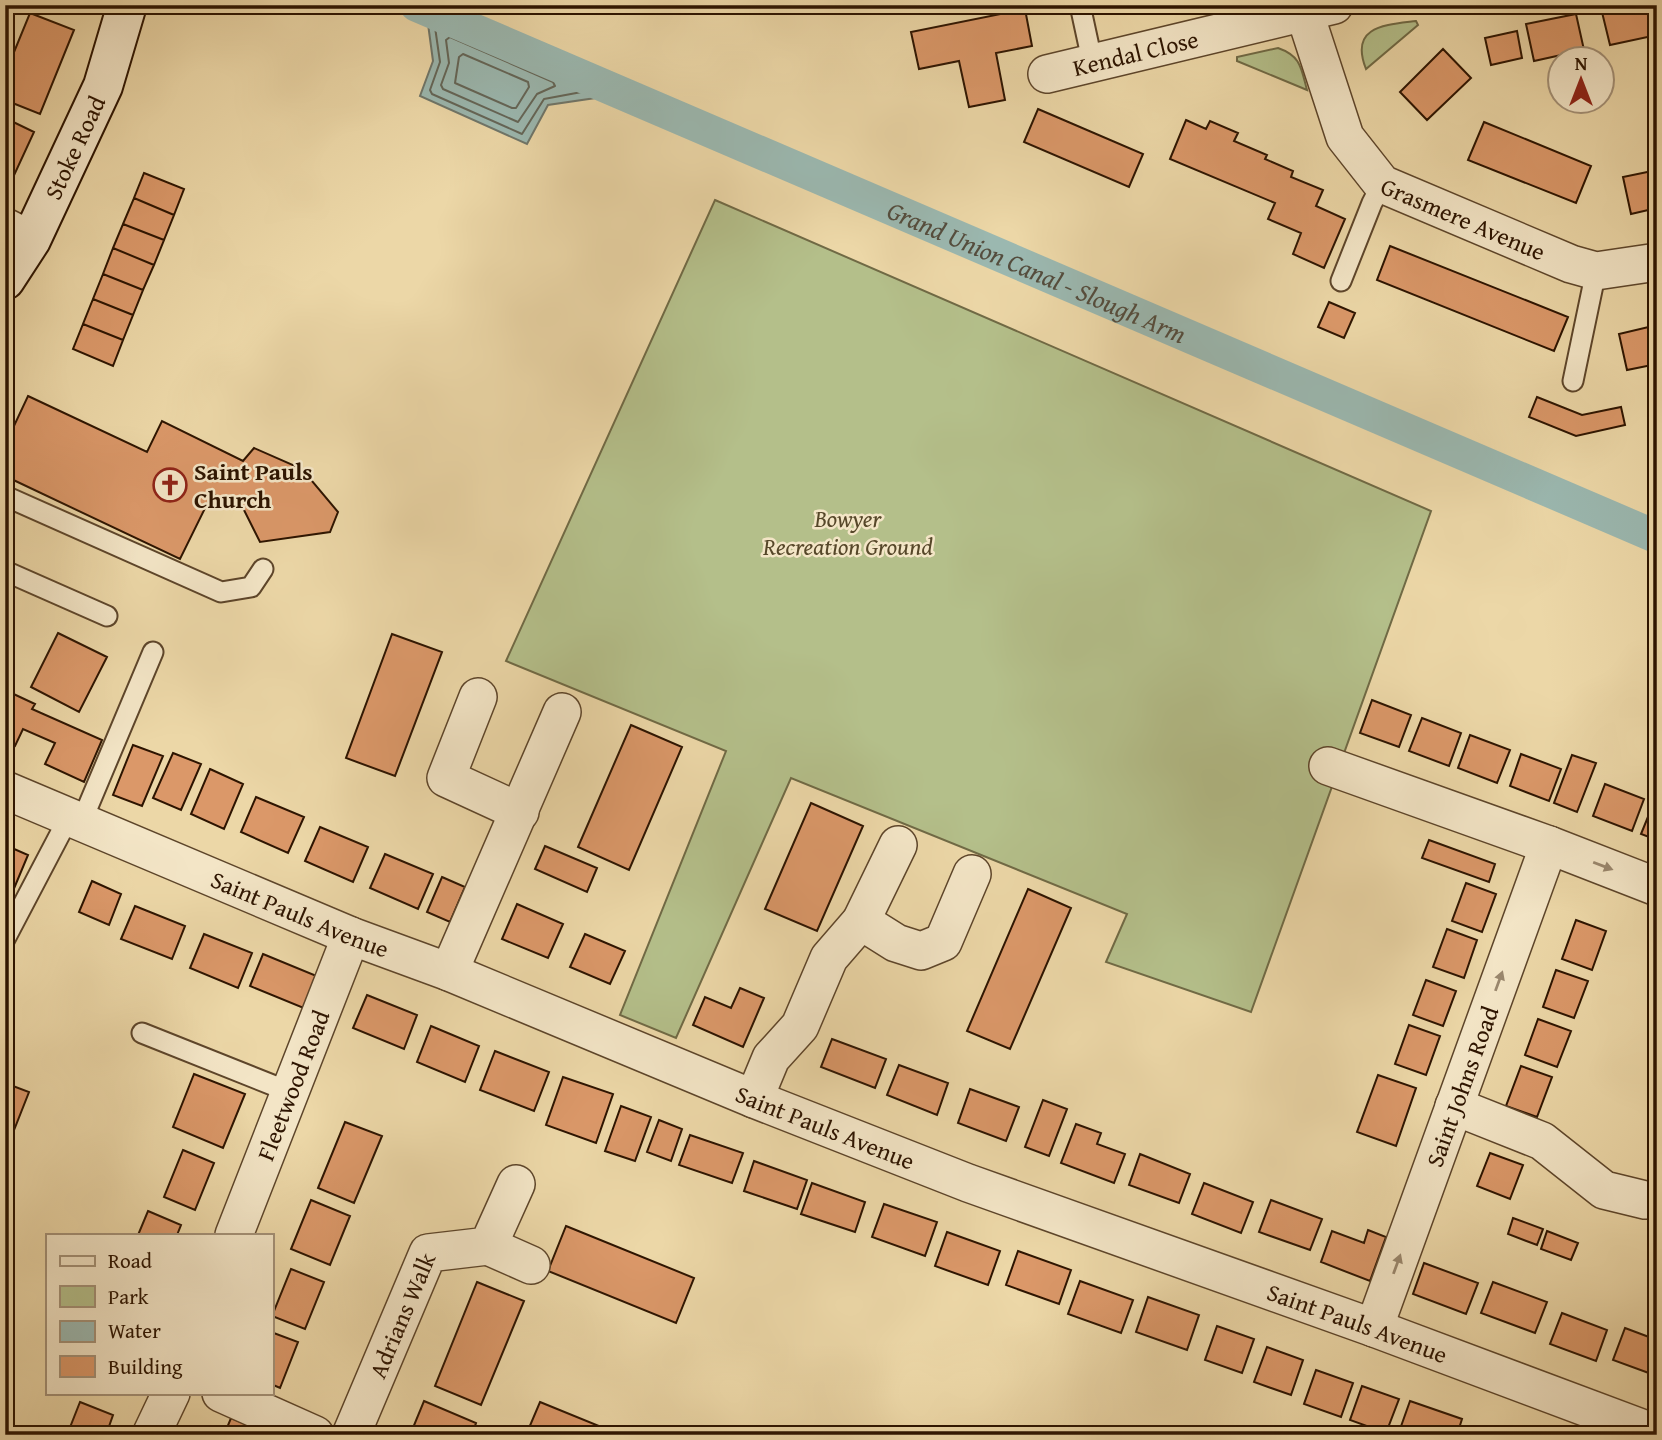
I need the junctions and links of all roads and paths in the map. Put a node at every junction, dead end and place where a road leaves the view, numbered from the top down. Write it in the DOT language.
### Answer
graph roads {
  1 [pos="127,5"];
  2 [pos="1080,5"];
  3 [pos="1313,7"];
  4 [pos="1093,65"];
  5 [pos="1047,74"];
  6 [pos="1382,184"];
  7 [pos="18,234"];
  8 [pos="1657,262"];
  9 [pos="1596,271"];
  10 [pos="5,280"];
  11 [pos="1341,281"];
  12 [pos="1573,381"];
  13 [pos="5,496"];
  14 [pos="262,569"];
  15 [pos="5,571"];
  16 [pos="107,616"];
  17 [pos="153,652"];
  18 [pos="478,696"];
  19 [pos="562,712"];
  20 [pos="1328,765"];
  21 [pos="5,790"];
  22 [pos="520,812"];
  23 [pos="75,820"];
  24 [pos="898,845"];
  25 [pos="1549,845"];
  26 [pos="972,874"];
  27 [pos="1657,887"];
  28 [pos="861,920"];
  29 [pos="351,936"];
  30 [pos="5,939"];
  31 [pos="449,972"];
  32 [pos="142,1032"];
  33 [pos="290,1092"];
  34 [pos="754,1100"];
  35 [pos="1454,1106"];
  36 [pos="516,1184"];
  37 [pos="1645,1200"];
  38 [pos="234,1234"];
  39 [pos="488,1246"];
  40 [pos="531,1265"];
  41 [pos="1374,1328"];
  42 [pos="171,1394"];
  43 [pos="222,1394"];
  44 [pos="1657,1434"];
  45 [pos="151,1435"];
  46 [pos="315,1435"];
  47 [pos="351,1435"];
  1 -- 7 [label="main road, Stoke Road"];
  2 -- 4 [label="lane"];
  3 -- 4 [label="street, Kendal Close"];
  3 -- 6 [label="street, Grasmere Avenue"];
  4 -- 5 [label="street, Kendal Close"];
  6 -- 9 [label="street, Grasmere Avenue"];
  6 -- 11 [label="lane"];
  7 -- 10 [label="main road, Stoke Road"];
  8 -- 9 [label="street, Grasmere Avenue"];
  9 -- 12 [label="lane"];
  13 -- 14 [label="lane"];
  15 -- 16 [label="lane"];
  17 -- 23 [label="lane"];
  18 -- 22 [label="street"];
  19 -- 22 [label="street"];
  20 -- 25 [label="street"];
  21 -- 23 [label="street, Saint Pauls Avenue"];
  22 -- 31 [label="street"];
  23 -- 29 [label="street, Saint Pauls Avenue"];
  23 -- 30 [label="lane"];
  24 -- 28 [label="street"];
  25 -- 27 [label="street, one-way"];
  35 -- 25 [label="street, Saint Johns Road, one-way"];
  26 -- 28 [label="street"];
  28 -- 34 [label="street"];
  29 -- 31 [label="street, Saint Pauls Avenue"];
  29 -- 33 [label="street, Fleetwood Road"];
  31 -- 34 [label="street, Saint Pauls Avenue"];
  32 -- 33 [label="lane"];
  33 -- 38 [label="street, Fleetwood Road"];
  34 -- 41 [label="street, Saint Pauls Avenue"];
  35 -- 37 [label="street"];
  41 -- 35 [label="street, Saint Johns Road, one-way"];
  36 -- 39 [label="street"];
  39 -- 40 [label="street"];
  39 -- 47 [label="street, Adrians Walk"];
  41 -- 44 [label="street, Saint Pauls Avenue"];
  42 -- 45 [label="street"];
  43 -- 46 [label="street"];
}
